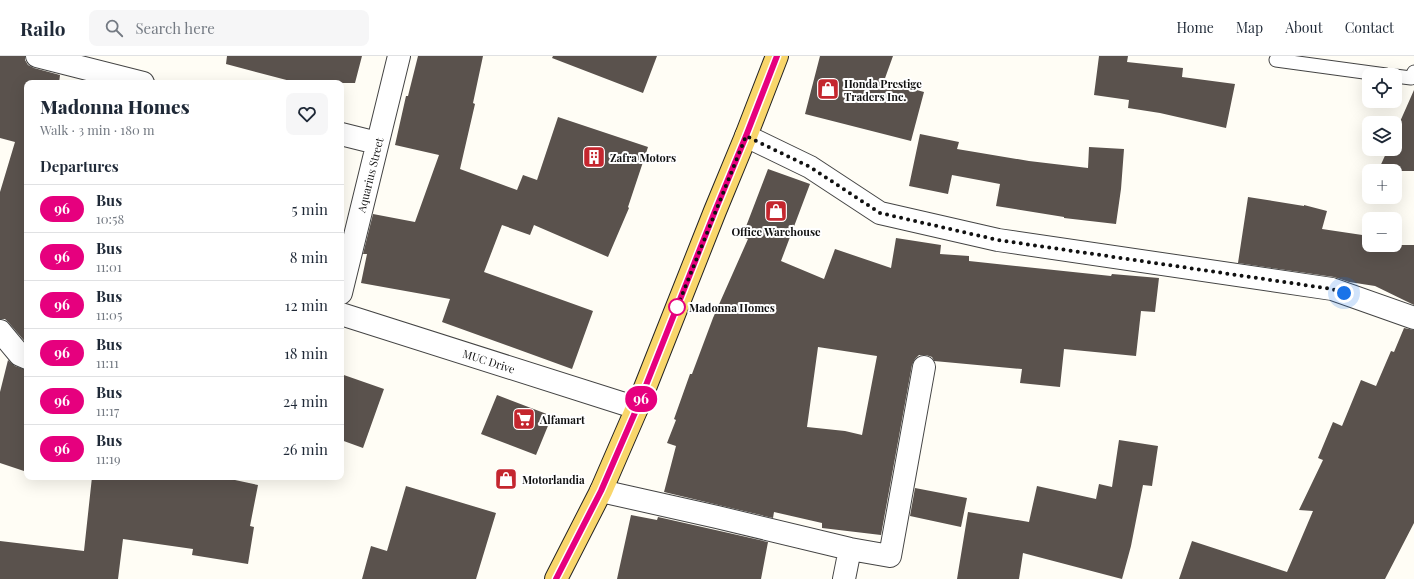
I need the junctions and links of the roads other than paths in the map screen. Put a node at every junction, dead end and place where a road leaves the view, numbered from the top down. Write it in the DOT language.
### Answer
graph roads {
  1 [pos="37,56"];
  2 [pos="399,56"];
  3 [pos="777,56"];
  4 [pos="1276,60"];
  5 [pos="1362,72"];
  6 [pos="1414,72"];
  7 [pos="1402,77"];
  8 [pos="131,80"];
  9 [pos="344,135"];
  10 [pos="746,136"];
  11 [pos="377,143"];
  12 [pos="344,281"];
  13 [pos="344,315"];
  14 [pos="1414,318"];
  15 [pos="0,331"];
  16 [pos="24,357"];
  17 [pos="924,367"];
  18 [pos="637,408"];
  19 [pos="601,491"];
  20 [pos="850,549"];
  21 [pos="556,579"];
  22 [pos="844,579"];
  1 -- 8 [label="street"];
  2 -- 11 [label="street, Aquarius Street"];
  3 -- 10 [label="main road"];
  4 -- 5 [label="lane"];
  6 -- 7 [label="lane"];
  9 -- 11 [label="street"];
  10 -- 14 [label="street"];
  10 -- 18 [label="main road"];
  11 -- 12 [label="street, Aquarius Street"];
  13 -- 18 [label="street, MUC Drive"];
  15 -- 16 [label="street"];
  17 -- 20 [label="street"];
  18 -- 19 [label="main road"];
  19 -- 20 [label="street"];
  19 -- 21 [label="main road"];
  20 -- 22 [label="street"];
}
